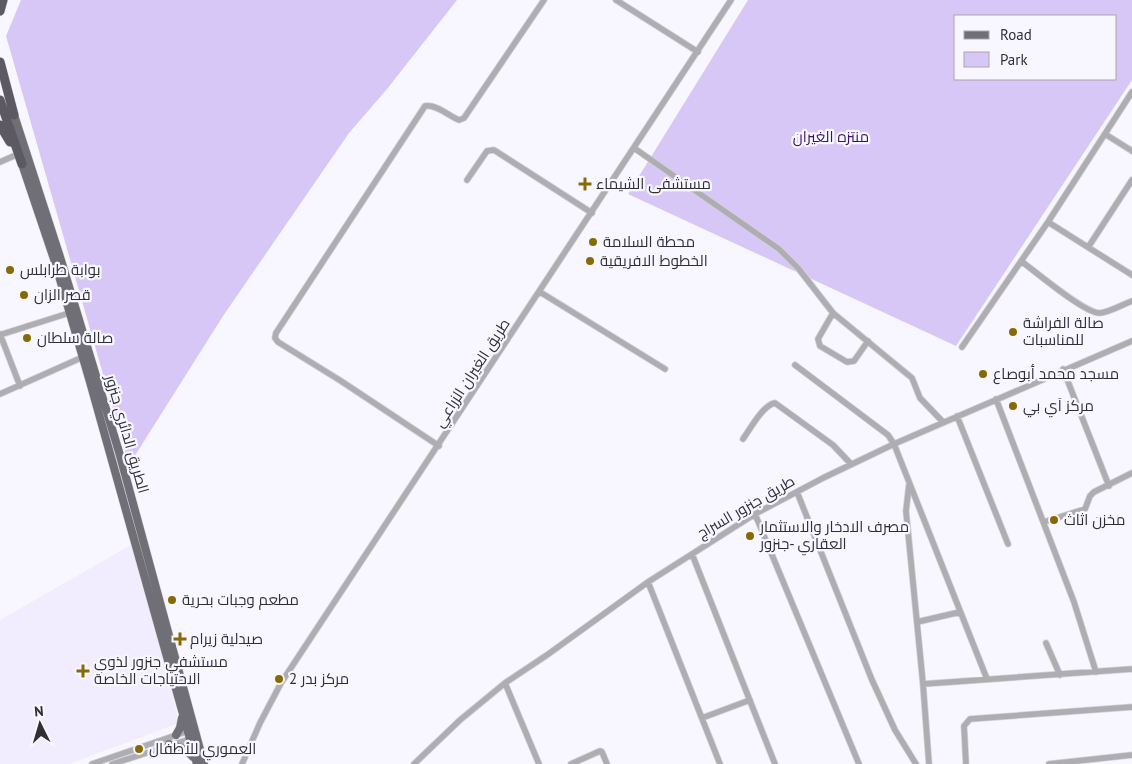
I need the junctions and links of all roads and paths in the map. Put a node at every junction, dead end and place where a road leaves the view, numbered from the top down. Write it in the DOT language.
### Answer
graph roads {
  1 [pos="3,0"];
  2 [pos="544,0"];
  3 [pos="616,0"];
  4 [pos="731,0"];
  5 [pos="0,11"];
  6 [pos="698,52"];
  7 [pos="0,62"];
  8 [pos="0,77"];
  9 [pos="1132,92"];
  10 [pos="0,100"];
  11 [pos="14,116"];
  12 [pos="0,125"];
  13 [pos="1105,134"];
  14 [pos="634,148"];
  15 [pos="1132,151"];
  16 [pos="16,155"];
  17 [pos="0,162"];
  18 [pos="22,164"];
  19 [pos="467,180"];
  20 [pos="1132,180"];
  21 [pos="592,213"];
  22 [pos="1048,222"];
  23 [pos="1089,246"];
  24 [pos="1021,261"];
  25 [pos="1132,274"];
  26 [pos="540,292"];
  27 [pos="1132,301"];
  28 [pos="69,313"];
  29 [pos="833,313"];
  30 [pos="0,335"];
  31 [pos="1132,340"];
  32 [pos="868,341"];
  33 [pos="962,347"];
  34 [pos="83,357"];
  35 [pos="795,365"];
  36 [pos="1063,369"];
  37 [pos="666,370"];
  38 [pos="20,386"];
  39 [pos="0,394"];
  40 [pos="996,398"];
  41 [pos="957,416"];
  42 [pos="943,422"];
  43 [pos="743,439"];
  44 [pos="894,444"];
  45 [pos="439,446"];
  46 [pos="851,464"];
  47 [pos="1132,473"];
  48 [pos="909,484"];
  49 [pos="1109,486"];
  50 [pos="796,492"];
  51 [pos="755,514"];
  52 [pos="1044,522"];
  53 [pos="1008,544"];
  54 [pos="692,554"];
  55 [pos="648,582"];
  56 [pos="960,612"];
  57 [pos="917,622"];
  58 [pos="1046,643"];
  59 [pos="1132,669"];
  60 [pos="1096,672"];
  61 [pos="1060,675"];
  62 [pos="987,680"];
  63 [pos="505,683"];
  64 [pos="923,684"];
  65 [pos="750,700"];
  66 [pos="1132,707"];
  67 [pos="183,714"];
  68 [pos="702,718"];
  69 [pos="192,734"];
  70 [pos="176,735"];
  71 [pos="170,744"];
  72 [pos="1132,755"];
  73 [pos="130,761"];
  74 [pos="196,763"];
  75 [pos="92,764"];
  76 [pos="112,764"];
  77 [pos="204,764"];
  78 [pos="242,764"];
  79 [pos="414,764"];
  80 [pos="539,764"];
  81 [pos="570,764"];
  82 [pos="607,764"];
  83 [pos="720,764"];
  84 [pos="775,764"];
  85 [pos="859,764"];
  86 [pos="916,764"];
  87 [pos="929,764"];
  88 [pos="966,764"];
  89 [pos="1049,764"];
  1 -- 5 [label="highway"];
  2 -- 45 [label="street"];
  3 -- 6 [label="street"];
  4 -- 6 [label="street, طريق الغيران الزراعي"];
  6 -- 14 [label="street, طريق الغيران الزراعي"];
  7 -- 11 [label="highway"];
  8 -- 11 [label="highway"];
  9 -- 13 [label="street"];
  10 -- 18 [label="highway"];
  11 -- 69 [label="main road, الطريق الدائري جنزور"];
  12 -- 16 [label="highway"];
  13 -- 15 [label="street"];
  13 -- 22 [label="street"];
  14 -- 21 [label="street, طريق الغيران الزراعي"];
  14 -- 29 [label="street"];
  16 -- 17 [label="street"];
  16 -- 18 [label="highway"];
  18 -- 28 [label="main road, الطريق الدائري جنزور"];
  19 -- 21 [label="street"];
  20 -- 23 [label="street"];
  21 -- 26 [label="street, طريق الغيران الزراعي"];
  22 -- 23 [label="street"];
  22 -- 24 [label="street"];
  23 -- 25 [label="street"];
  24 -- 27 [label="street"];
  24 -- 33 [label="street"];
  26 -- 37 [label="street"];
  26 -- 45 [label="street, طريق الغيران الزراعي"];
  28 -- 30 [label="street"];
  28 -- 34 [label="main road, الطريق الدائري جنزور"];
  29 -- 32 [label="street"];
  29 -- 32 [label="street"];
  30 -- 38 [label="street"];
  31 -- 36 [label="street, طريق جنزور السراج"];
  32 -- 42 [label="street"];
  34 -- 38 [label="street"];
  34 -- 67 [label="main road, الطريق الدائري جنزور"];
  35 -- 44 [label="street"];
  36 -- 40 [label="street, طريق جنزور السراج"];
  36 -- 49 [label="street"];
  38 -- 39 [label="street"];
  40 -- 41 [label="street, طريق جنزور السراج"];
  40 -- 52 [label="street"];
  41 -- 42 [label="street, طريق جنزور السراج"];
  41 -- 53 [label="street"];
  42 -- 44 [label="street, طريق جنزور السراج"];
  43 -- 46 [label="street"];
  44 -- 46 [label="street, طريق جنزور السراج"];
  44 -- 48 [label="street"];
  45 -- 78 [label="street, طريق الغيران الزراعي"];
  46 -- 50 [label="street, طريق جنزور السراج"];
  47 -- 49 [label="street"];
  48 -- 56 [label="street"];
  48 -- 57 [label="street"];
  49 -- 52 [label="street"];
  50 -- 51 [label="street, طريق جنزور السراج"];
  50 -- 86 [label="street"];
  51 -- 54 [label="street, طريق جنزور السراج"];
  51 -- 85 [label="street"];
  52 -- 60 [label="street"];
  54 -- 55 [label="street, طريق جنزور السراج"];
  54 -- 65 [label="street"];
  55 -- 63 [label="street, طريق جنزور السراج"];
  55 -- 68 [label="street"];
  56 -- 57 [label="street"];
  56 -- 62 [label="street"];
  57 -- 64 [label="street"];
  58 -- 61 [label="street"];
  59 -- 60 [label="street"];
  60 -- 61 [label="street"];
  61 -- 62 [label="street"];
  62 -- 64 [label="street"];
  63 -- 79 [label="street, طريق جنزور السراج"];
  63 -- 80 [label="street"];
  64 -- 87 [label="street"];
  65 -- 68 [label="street"];
  65 -- 84 [label="street"];
  66 -- 88 [label="street"];
  67 -- 69 [label="main road, الطريق الدائري جنزور"];
  67 -- 70 [label="main road"];
  68 -- 83 [label="street"];
  69 -- 70 [label="street"];
  69 -- 71 [label="street"];
  69 -- 74 [label="main road, الطريق الدائري جنزور"];
  69 -- 77 [label="main road, الطريق الدائري جنزور"];
  70 -- 75 [label="street"];
  71 -- 73 [label="street"];
  71 -- 74 [label="main road"];
  72 -- 89 [label="street"];
  73 -- 76 [label="street"];
  81 -- 82 [label="street"];
}
